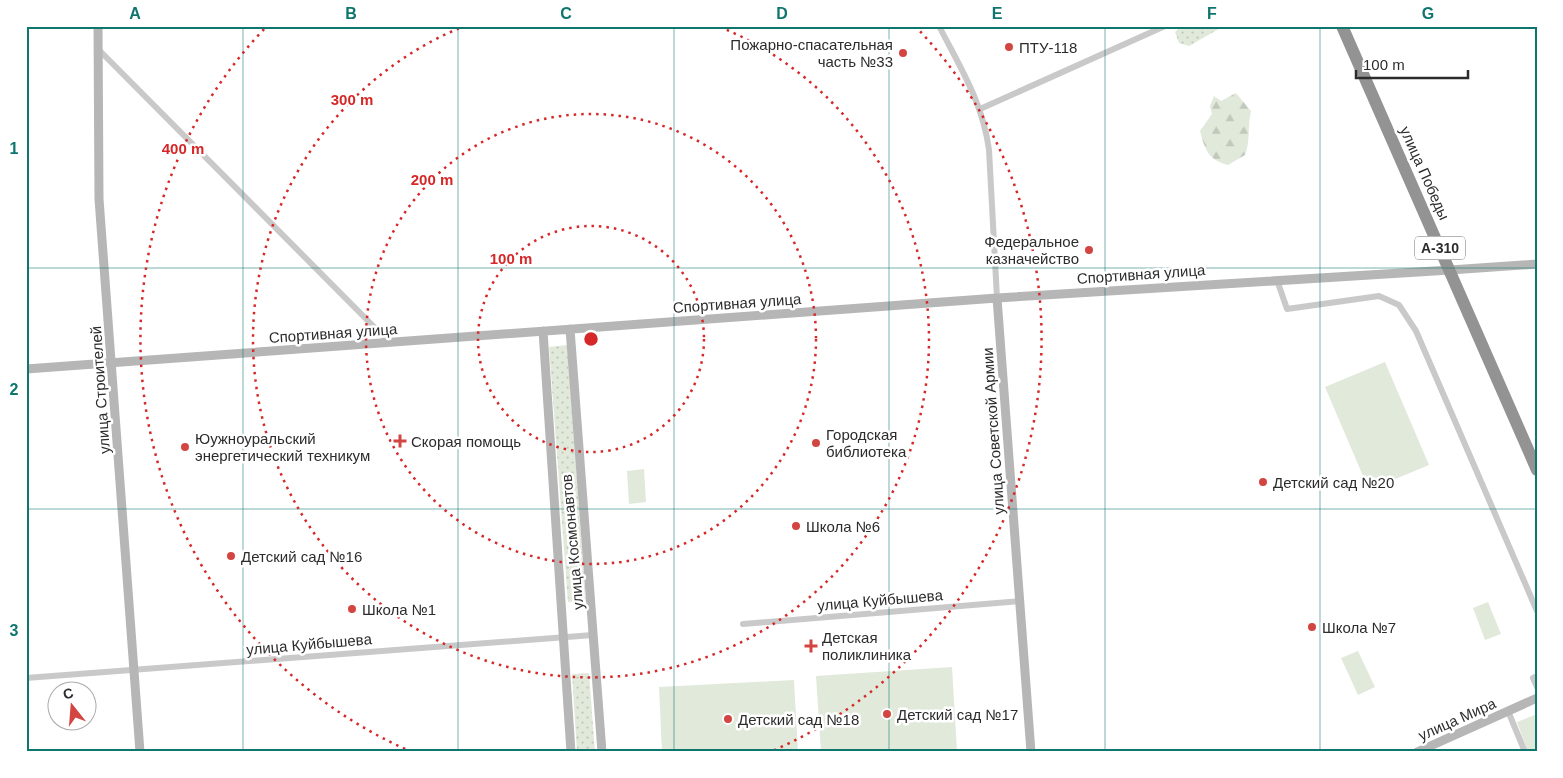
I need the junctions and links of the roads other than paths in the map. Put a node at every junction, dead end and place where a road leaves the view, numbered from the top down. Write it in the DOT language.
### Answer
graph roads {
  1 [pos="98,26"];
  2 [pos="939,26"];
  3 [pos="1165,26"];
  4 [pos="1342,26"];
  5 [pos="97,49"];
  6 [pos="980,109"];
  7 [pos="1537,264"];
  8 [pos="1450,270"];
  9 [pos="1277,280"];
  10 [pos="997,298"];
  11 [pos="570,329"];
  12 [pos="543,331"];
  13 [pos="390,343"];
  14 [pos="112,363"];
  15 [pos="26,369"];
  16 [pos="1537,470"];
  17 [pos="1020,601"];
  18 [pos="1537,611"];
  19 [pos="743,624"];
  20 [pos="593,634"];
  21 [pos="563,637"];
  22 [pos="135,671"];
  23 [pos="1537,676"];
  24 [pos="26,678"];
  25 [pos="1537,688"];
  26 [pos="1537,698"];
  27 [pos="1508,711"];
  28 [pos="140,752"];
  29 [pos="571,752"];
  30 [pos="602,752"];
  31 [pos="1031,752"];
  32 [pos="1417,752"];
  33 [pos="1525,752"];
  1 -- 5 [label="street, улица Строителей"];
  2 -- 6 [label="street, улица Советской Армии"];
  3 -- 6 [label="street"];
  4 -- 8 [label="highway, улица Победы / А-310"];
  5 -- 13 [label="street"];
  5 -- 14 [label="street, улица Строителей"];
  6 -- 10 [label="street, улица Советской Армии"];
  7 -- 8 [label="street, Спортивная улица"];
  8 -- 9 [label="street, Спортивная улица"];
  8 -- 16 [label="highway, улица Победы / А-310"];
  9 -- 10 [label="street, Спортивная улица"];
  9 -- 18 [label="street"];
  10 -- 11 [label="street, Спортивная улица"];
  10 -- 17 [label="street, улица Советской Армии"];
  11 -- 12 [label="street, Спортивная улица"];
  11 -- 20 [label="street, улица Космонавтов"];
  12 -- 13 [label="street, Спортивная улица"];
  12 -- 21 [label="street, улица Космонавтов"];
  13 -- 14 [label="street, Спортивная улица"];
  14 -- 15 [label="street, Спортивная улица"];
  14 -- 22 [label="street, улица Строителей"];
  17 -- 19 [label="street, улица Куйбышева"];
  17 -- 31 [label="street, улица Советской Армии"];
  20 -- 21 [label="street, улица Куйбышева"];
  20 -- 30 [label="street, улица Космонавтов"];
  21 -- 22 [label="street, улица Куйбышева"];
  21 -- 29 [label="street, улица Космонавтов"];
  22 -- 24 [label="street, улица Куйбышева"];
  22 -- 28 [label="street, улица Строителей"];
  23 -- 25 [label="street"];
  26 -- 27 [label="street, улица Мира"];
  27 -- 32 [label="street, улица Мира"];
  27 -- 33 [label="street, улица Мира"];
}
